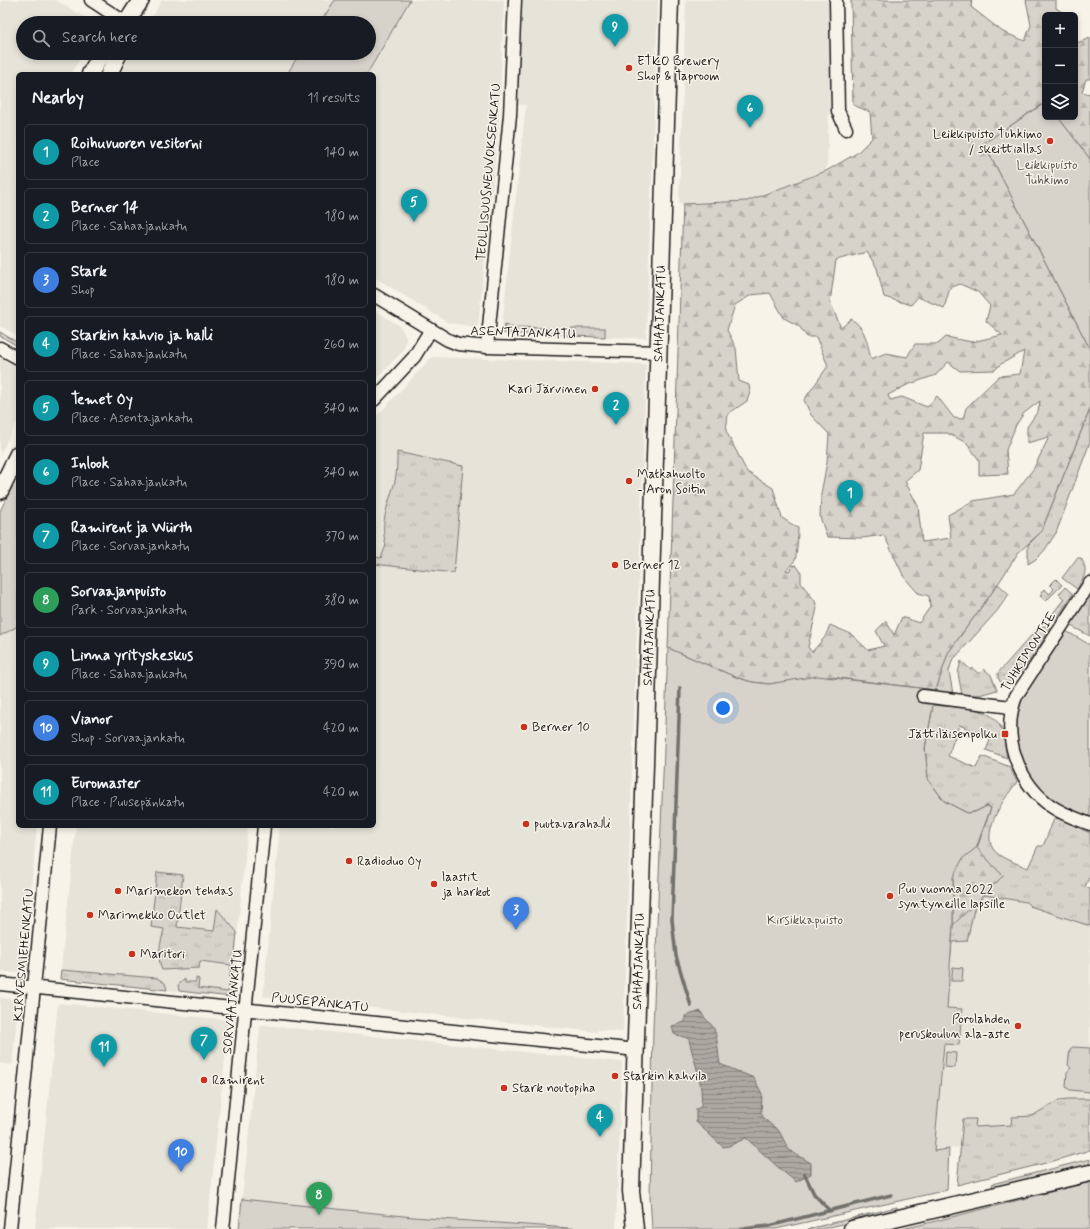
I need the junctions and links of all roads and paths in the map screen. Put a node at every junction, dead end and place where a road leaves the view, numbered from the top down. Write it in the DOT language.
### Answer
graph roads {
  1 [pos="91,0"];
  2 [pos="141,0"];
  3 [pos="515,0"];
  4 [pos="670,0"];
  5 [pos="836,0"];
  6 [pos="115,16"];
  7 [pos="131,16"];
  8 [pos="98,60"];
  9 [pos="116,60"];
  10 [pos="91,72"];
  11 [pos="110,72"];
  12 [pos="846,129"];
  13 [pos="376,296"];
  14 [pos="430,331"];
  15 [pos="486,347"];
  16 [pos="0,348"];
  17 [pos="660,352"];
  18 [pos="16,357"];
  19 [pos="376,398"];
  20 [pos="16,458"];
  21 [pos="0,491"];
  22 [pos="1090,583"];
  23 [pos="923,696"];
  24 [pos="1012,707"];
  25 [pos="1090,824"];
  26 [pos="50,828"];
  27 [pos="264,828"];
  28 [pos="0,984"];
  29 [pos="35,988"];
  30 [pos="247,1009"];
  31 [pos="637,1050"];
  32 [pos="1090,1173"];
  33 [pos="634,1228"];
  34 [pos="10,1229"];
  35 [pos="223,1229"];
  36 [pos="852,1229"];
  1 -- 6 [label="street"];
  2 -- 7 [label="main road"];
  3 -- 15 [label="street, TEOLLISUUSNEUVOKSENKATU"];
  4 -- 17 [label="main road, SAHAAJANKATU"];
  5 -- 12 [label="street"];
  8 -- 10 [label="main road"];
  9 -- 11 [label="main road"];
  13 -- 14 [label="street, ASENTAJANKATU"];
  14 -- 15 [label="street, ASENTAJANKATU"];
  14 -- 19 [label="street"];
  15 -- 17 [label="street, ASENTAJANKATU"];
  16 -- 18 [label="street"];
  17 -- 31 [label="main road, SAHAAJANKATU"];
  20 -- 21 [label="main road"];
  22 -- 24 [label="street, TUHKIMONTIE"];
  23 -- 24 [label="street"];
  24 -- 25 [label="street, TUHKIMONTIE"];
  26 -- 29 [label="street, KIRVESMIEHENKATU"];
  27 -- 30 [label="street, SORVAAJANKATU"];
  28 -- 29 [label="street, PUUSEPÄNKATU"];
  29 -- 30 [label="street, PUUSEPÄNKATU"];
  29 -- 34 [label="street, KIRVESMIEHENKATU"];
  30 -- 31 [label="street, PUUSEPÄNKATU"];
  30 -- 35 [label="street, SORVAAJANKATU"];
  31 -- 33 [label="main road, SAHAAJANKATU"];
  32 -- 36 [label="main road"];
}
